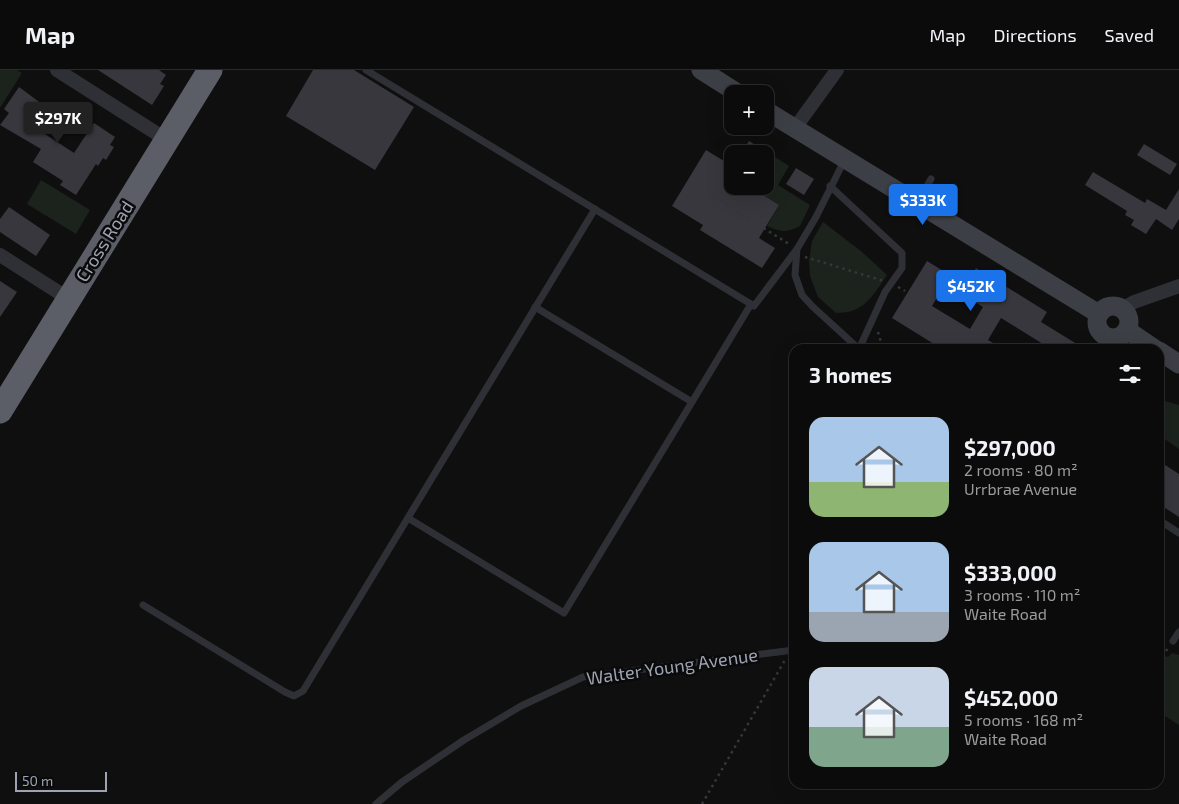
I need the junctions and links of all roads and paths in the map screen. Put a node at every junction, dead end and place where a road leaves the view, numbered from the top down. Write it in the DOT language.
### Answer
graph roads {
  1 [pos="57,70"];
  2 [pos="366,70"];
  3 [pos="701,70"];
  4 [pos="837,70"];
  5 [pos="210,71"];
  6 [pos="725,85"];
  7 [pos="774,115"];
  8 [pos="795,128"];
  9 [pos="167,140"];
  10 [pos="845,159"];
  11 [pos="932,180"];
  12 [pos="830,186"];
  13 [pos="714,197"];
  14 [pos="917,203"];
  15 [pos="594,209"];
  16 [pos="797,252"];
  17 [pos="0,255"];
  18 [pos="892,283"];
  19 [pos="1179,286"];
  20 [pos="905,291"];
  21 [pos="69,299"];
  22 [pos="751,304"];
  23 [pos="535,308"];
  24 [pos="1122,309"];
  25 [pos="1099,314"];
  26 [pos="1127,330"];
  27 [pos="853,344"];
  28 [pos="861,344"];
  29 [pos="1148,344"];
  30 [pos="1164,354"];
  31 [pos="1179,364"];
  32 [pos="692,402"];
  33 [pos="0,411"];
  34 [pos="408,518"];
  35 [pos="1164,523"];
  36 [pos="1179,533"];
  37 [pos="143,605"];
  38 [pos="1179,632"];
  39 [pos="1173,641"];
  40 [pos="789,651"];
  41 [pos="1164,654"];
  42 [pos="789,657"];
  43 [pos="376,804"];
  44 [pos="702,804"];
  1 -- 9 [label="street"];
  2 -- 15 [label="lane"];
  3 -- 6 [label="street"];
  4 -- 8 [label="street"];
  5 -- 9 [label="highway, Cross Road"];
  7 -- 8 [label="street"];
  8 -- 10 [label="street"];
  9 -- 21 [label="highway, Cross Road"];
  10 -- 12 [label="lane"];
  10 -- 14 [label="street"];
  11 -- 14 [label="lane"];
  12 -- 16 [label="lane"];
  12 -- 18 [label="lane"];
  13 -- 16 [label="path"];
  14 -- 25 [label="street"];
  15 -- 22 [label="lane"];
  15 -- 23 [label="lane"];
  16 -- 18 [label="path"];
  16 -- 22 [label="lane"];
  16 -- 27 [label="lane"];
  17 -- 21 [label="street"];
  18 -- 20 [label="path"];
  18 -- 28 [label="lane"];
  19 -- 24 [label="street"];
  21 -- 33 [label="highway, Cross Road"];
  22 -- 32 [label="lane"];
  23 -- 32 [label="lane"];
  23 -- 34 [label="lane"];
  24 -- 25 [label="street"];
  24 -- 26 [label="street"];
  25 -- 26 [label="street"];
  26 -- 29 [label="street"];
  30 -- 31 [label="street"];
  32 -- 34 [label="lane"];
  34 -- 37 [label="lane"];
  35 -- 36 [label="lane"];
  38 -- 39 [label="lane"];
  39 -- 41 [label="path"];
  40 -- 43 [label="lane, Walter Young Avenue"];
  42 -- 44 [label="path"];
}
